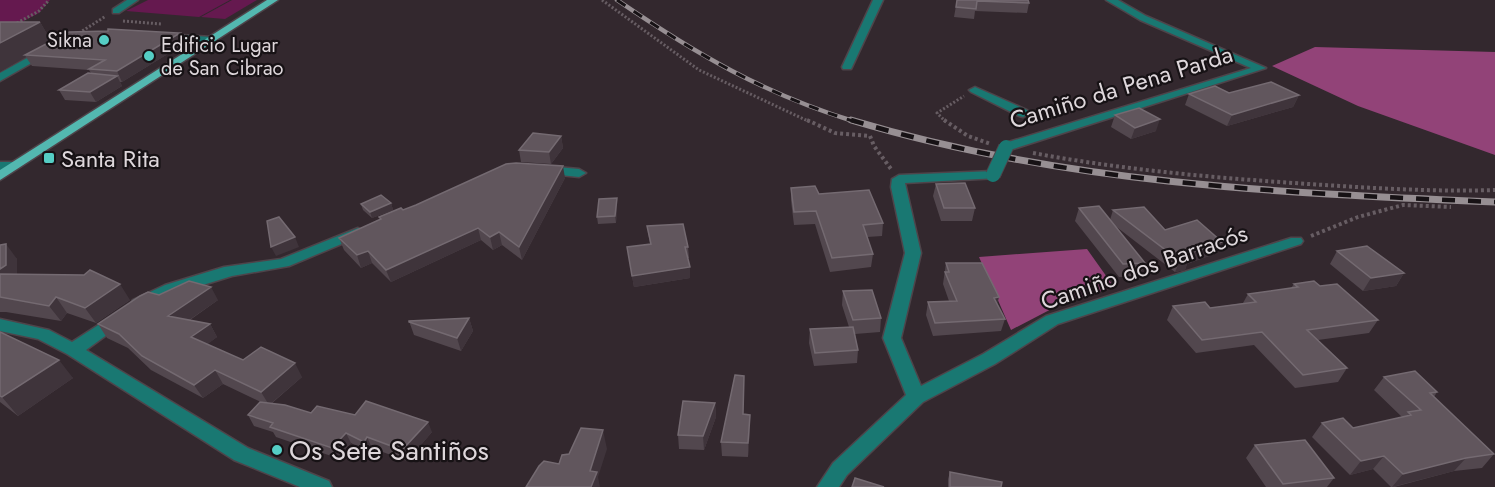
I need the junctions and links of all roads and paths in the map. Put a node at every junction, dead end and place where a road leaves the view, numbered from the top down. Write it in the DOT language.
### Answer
graph roads {
  1 [pos="49,0"];
  2 [pos="133,0"];
  3 [pos="273,0"];
  4 [pos="602,0"];
  5 [pos="878,0"];
  6 [pos="1111,0"];
  7 [pos="116,11"];
  8 [pos="9,27"];
  9 [pos="79,33"];
  10 [pos="148,36"];
  11 [pos="212,40"];
  12 [pos="847,67"];
  13 [pos="0,78"];
  14 [pos="975,90"];
  15 [pos="1023,113"];
  16 [pos="1006,147"];
  17 [pos="0,166"];
  18 [pos="14,166"];
  19 [pos="528,169"];
  20 [pos="579,173"];
  21 [pos="0,176"];
  22 [pos="899,179"];
  23 [pos="1495,190"];
  24 [pos="1451,207"];
  25 [pos="372,226"];
  26 [pos="1296,241"];
  27 [pos="0,325"];
  28 [pos="73,350"];
  29 [pos="916,397"];
  30 [pos="322,487"];
  31 [pos="827,487"];
  1 -- 8 [label="path"];
  2 -- 7 [label="street"];
  3 -- 11 [label="main road"];
  4 -- 22 [label="path"];
  5 -- 12 [label="street"];
  6 -- 16 [label="street, Camiño da Pena Parda"];
  7 -- 9 [label="path"];
  9 -- 13 [label="street"];
  10 -- 11 [label="street"];
  11 -- 18 [label="main road"];
  14 -- 15 [label="street"];
  14 -- 16 [label="path"];
  16 -- 22 [label="street, Camiño da Pena Parda, bridge"];
  16 -- 23 [label="path"];
  17 -- 18 [label="street"];
  18 -- 21 [label="main road"];
  19 -- 20 [label="street"];
  22 -- 29 [label="street"];
  24 -- 26 [label="path"];
  25 -- 28 [label="street"];
  26 -- 29 [label="street, Camiño dos Barracós"];
  27 -- 28 [label="street"];
  28 -- 30 [label="street"];
  29 -- 31 [label="street"];
}
